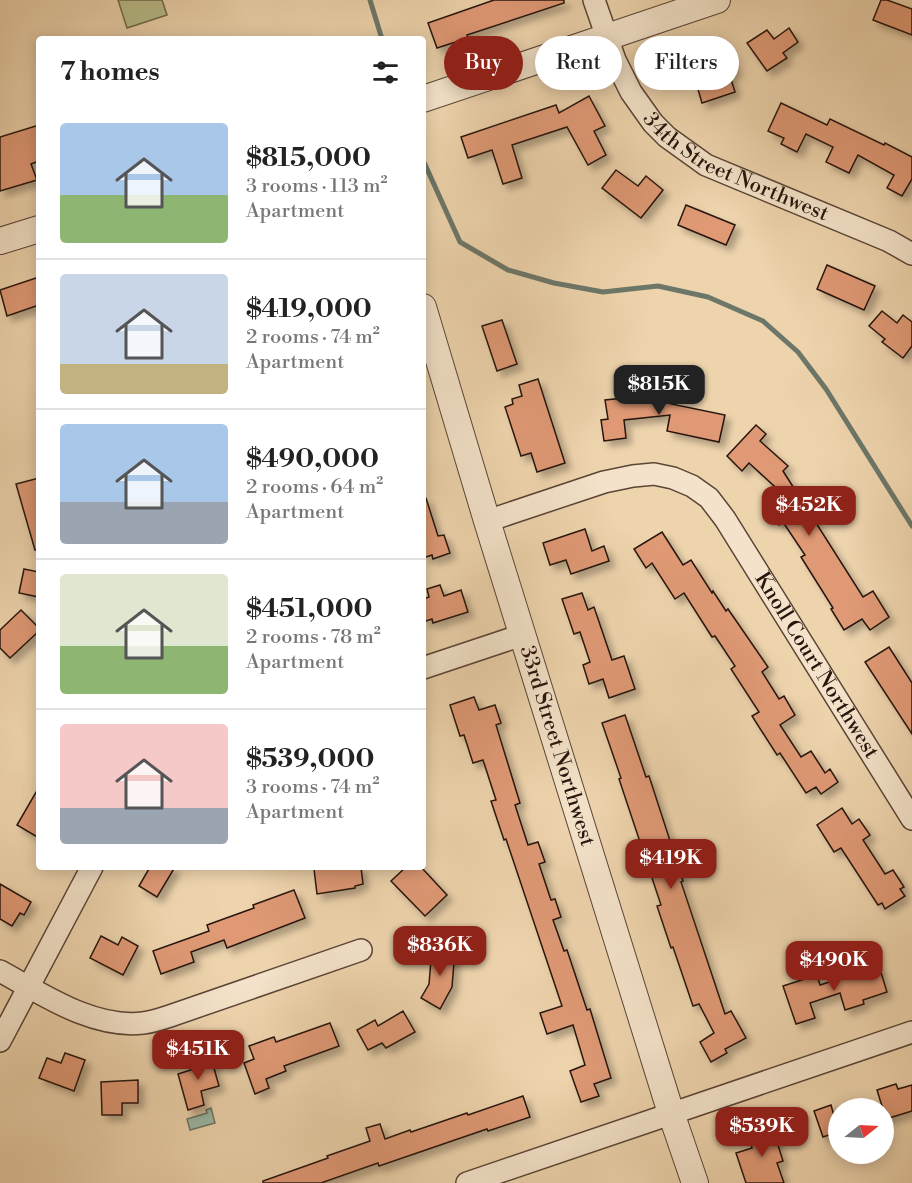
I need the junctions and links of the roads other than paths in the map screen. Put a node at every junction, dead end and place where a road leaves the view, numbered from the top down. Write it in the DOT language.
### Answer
graph roads {
  1 [pos="594,0"];
  2 [pos="717,0"];
  3 [pos="605,36"];
  4 [pos="612,36"];
  5 [pos="535,62"];
  6 [pos="622,76"];
  7 [pos="426,98"];
  8 [pos="36,230"];
  9 [pos="0,241"];
  10 [pos="912,254"];
  11 [pos="426,317"];
  12 [pos="487,521"];
  13 [pos="522,634"];
  14 [pos="426,667"];
  15 [pos="912,819"];
  16 [pos="90,870"];
  17 [pos="361,950"];
  18 [pos="0,972"];
  19 [pos="29,987"];
  20 [pos="912,1032"];
  21 [pos="0,1041"];
  22 [pos="671,1113"];
  23 [pos="468,1183"];
  24 [pos="694,1183"];
  1 -- 3 [label="street, 34th Street Northwest"];
  2 -- 4 [label="street"];
  5 -- 7 [label="street"];
  6 -- 10 [label="street, 34th Street Northwest"];
  8 -- 9 [label="street"];
  11 -- 12 [label="street, 33rd Street Northwest"];
  12 -- 13 [label="street, 33rd Street Northwest"];
  12 -- 15 [label="street, Knoll Court Northwest"];
  13 -- 14 [label="street"];
  13 -- 22 [label="street, 33rd Street Northwest"];
  16 -- 19 [label="street"];
  17 -- 19 [label="street"];
  18 -- 19 [label="street"];
  19 -- 21 [label="street"];
  20 -- 22 [label="street"];
  22 -- 23 [label="street"];
  22 -- 24 [label="street, 33rd Street Northwest"];
}
